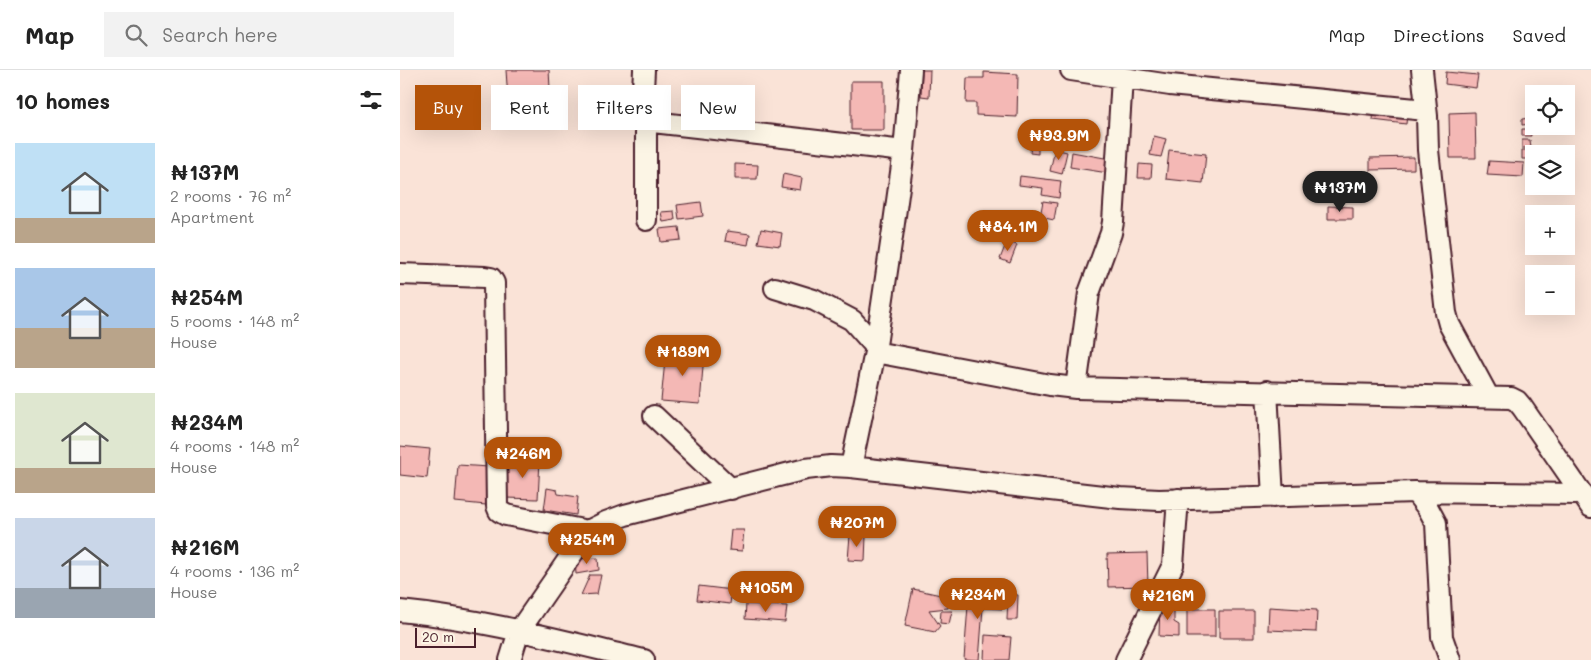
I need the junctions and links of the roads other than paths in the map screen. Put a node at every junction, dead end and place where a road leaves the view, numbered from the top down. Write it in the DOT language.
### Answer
graph roads {
  1 [pos="644,70"];
  2 [pos="911,70"];
  3 [pos="1071,70"];
  4 [pos="1422,70"];
  5 [pos="1171,77"];
  6 [pos="1122,78"];
  7 [pos="643,85"];
  8 [pos="1426,110"];
  9 [pos="671,124"];
  10 [pos="646,130"];
  11 [pos="904,151"];
  12 [pos="646,220"];
  13 [pos="400,274"];
  14 [pos="775,288"];
  15 [pos="875,349"];
  16 [pos="1076,388"];
  17 [pos="1267,391"];
  18 [pos="1488,396"];
  19 [pos="654,416"];
  20 [pos="852,467"];
  21 [pos="731,489"];
  22 [pos="1415,492"];
  23 [pos="1273,497"];
  24 [pos="1178,499"];
  25 [pos="1586,501"];
  26 [pos="588,531"];
  27 [pos="400,611"];
  28 [pos="519,631"];
  29 [pos="510,660"];
  30 [pos="644,660"];
  31 [pos="1126,660"];
  32 [pos="1450,660"];
  1 -- 7 [label="street"];
  2 -- 11 [label="street"];
  3 -- 6 [label="street"];
  4 -- 8 [label="street"];
  5 -- 6 [label="street"];
  5 -- 8 [label="street"];
  6 -- 16 [label="street"];
  8 -- 18 [label="street"];
  9 -- 11 [label="street"];
  10 -- 12 [label="street"];
  11 -- 15 [label="street"];
  13 -- 26 [label="street"];
  14 -- 15 [label="street"];
  15 -- 16 [label="street"];
  15 -- 20 [label="street"];
  16 -- 17 [label="street"];
  17 -- 18 [label="street"];
  17 -- 23 [label="street"];
  18 -- 25 [label="street"];
  19 -- 21 [label="street"];
  20 -- 21 [label="street"];
  20 -- 24 [label="street"];
  21 -- 26 [label="street"];
  22 -- 23 [label="street"];
  22 -- 25 [label="street"];
  22 -- 32 [label="street"];
  23 -- 24 [label="street"];
  24 -- 31 [label="street"];
  26 -- 28 [label="street"];
  27 -- 28 [label="street"];
  28 -- 29 [label="street"];
  28 -- 30 [label="street"];
}
